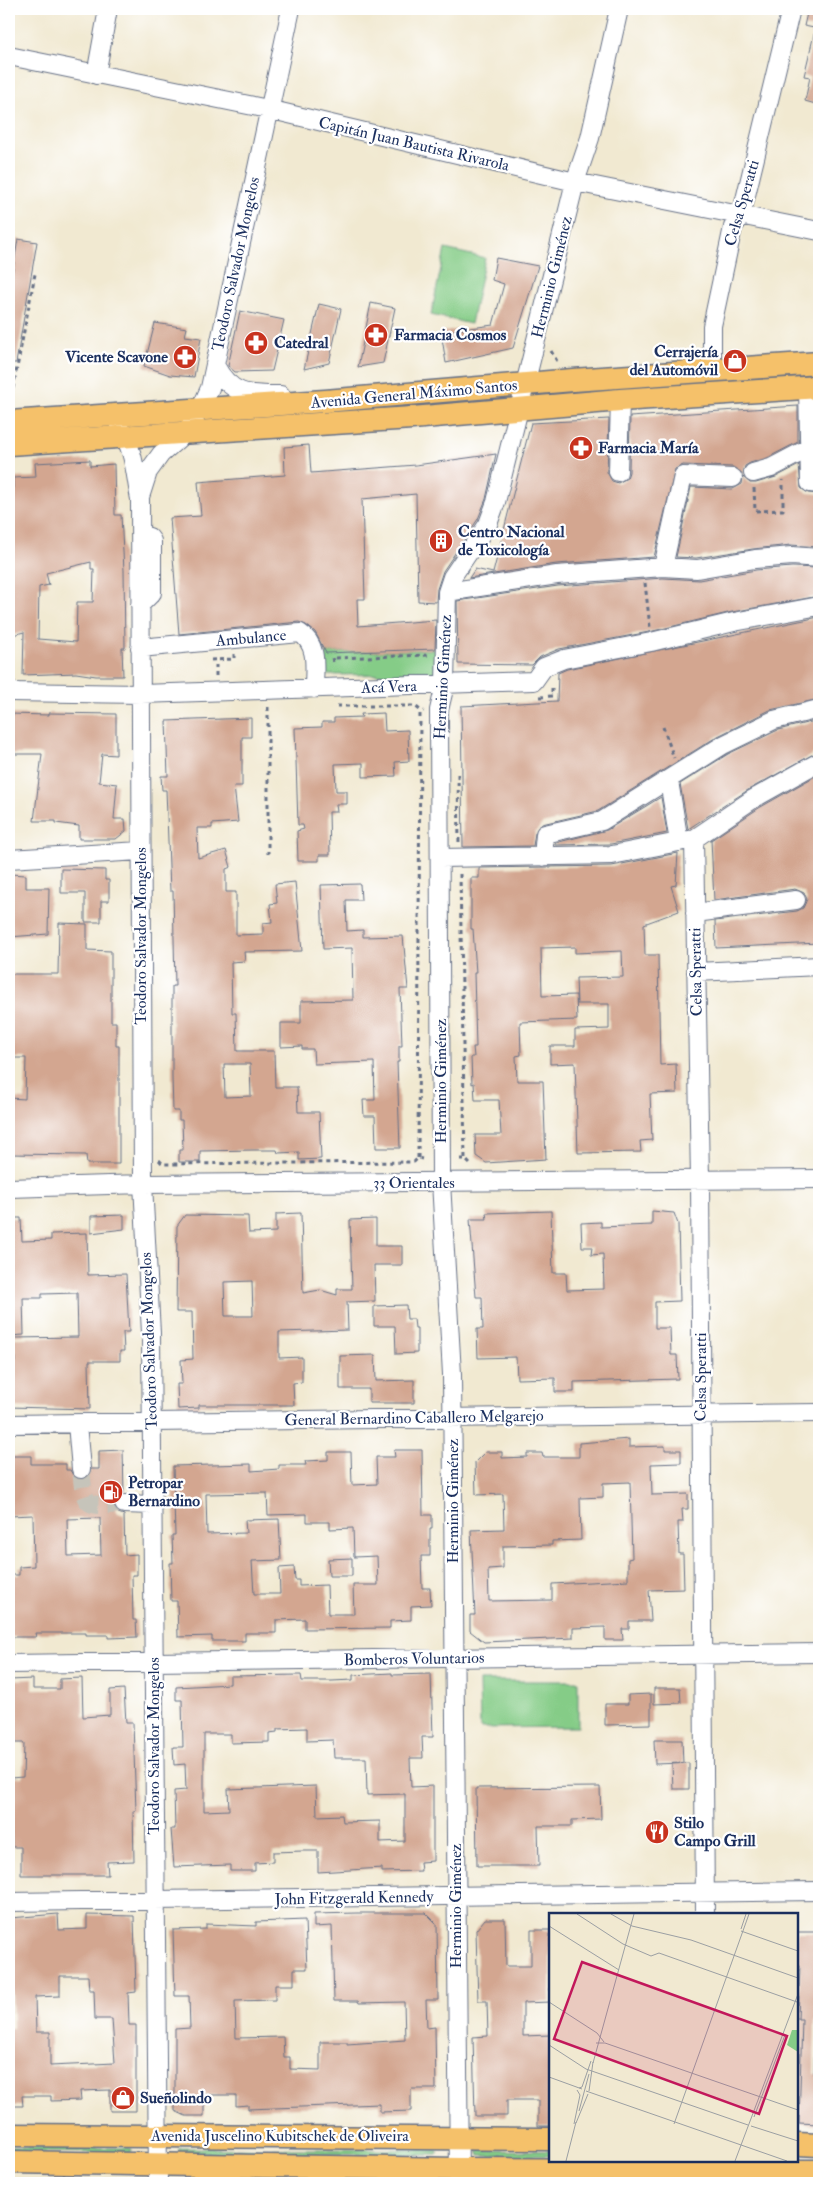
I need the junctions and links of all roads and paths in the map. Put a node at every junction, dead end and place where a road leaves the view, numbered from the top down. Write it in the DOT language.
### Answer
graph roads {
  1 [pos="108,9"];
  2 [pos="291,9"];
  3 [pos="619,9"];
  4 [pos="791,9"];
  5 [pos="9,56"];
  6 [pos="96,75"];
  7 [pos="268,109"];
  8 [pos="575,182"];
  9 [pos="741,216"];
  10 [pos="819,231"];
  11 [pos="32,273"];
  12 [pos="819,363"];
  13 [pos="215,365"];
  14 [pos="712,371"];
  15 [pos="524,385"];
  16 [pos="814,388"];
  17 [pos="620,400"];
  18 [pos="325,401"];
  19 [pos="201,408"];
  20 [pos="518,410"];
  21 [pos="10,413"];
  22 [pos="109,414"];
  23 [pos="185,433"];
  24 [pos="126,437"];
  25 [pos="9,444"];
  26 [pos="809,448"];
  27 [pos="782,462"];
  28 [pos="618,472"];
  29 [pos="753,474"];
  30 [pos="733,478"];
  31 [pos="819,484"];
  32 [pos="140,499"];
  33 [pos="819,558"];
  34 [pos="663,567"];
  35 [pos="643,568"];
  36 [pos="448,592"];
  37 [pos="819,606"];
  38 [pos="9,640"];
  39 [pos="652,642"];
  40 [pos="140,648"];
  41 [pos="435,655"];
  42 [pos="216,665"];
  43 [pos="333,665"];
  44 [pos="216,676"];
  45 [pos="9,678"];
  46 [pos="445,685"];
  47 [pos="314,689"];
  48 [pos="9,692"];
  49 [pos="141,694"];
  50 [pos="268,707"];
  51 [pos="819,709"];
  52 [pos="420,710"];
  53 [pos="663,728"];
  54 [pos="819,762"];
  55 [pos="458,768"];
  56 [pos="674,777"];
  57 [pos="687,840"];
  58 [pos="140,851"];
  59 [pos="268,854"];
  60 [pos="543,857"];
  61 [pos="440,858"];
  62 [pos="459,858"];
  63 [pos="9,859"];
  64 [pos="796,900"];
  65 [pos="695,913"];
  66 [pos="819,966"];
  67 [pos="696,972"];
  68 [pos="420,1158"];
  69 [pos="462,1159"];
  70 [pos="159,1160"];
  71 [pos="819,1179"];
  72 [pos="700,1180"];
  73 [pos="441,1182"];
  74 [pos="143,1184"];
  75 [pos="9,1188"];
  76 [pos="819,1413"];
  77 [pos="701,1414"];
  78 [pos="453,1418"];
  79 [pos="152,1422"];
  80 [pos="9,1424"];
  81 [pos="77,1424"];
  82 [pos="81,1470"];
  83 [pos="124,1504"];
  84 [pos="152,1505"];
  85 [pos="819,1653"];
  86 [pos="703,1655"];
  87 [pos="454,1658"];
  88 [pos="153,1662"];
  89 [pos="9,1664"];
  90 [pos="819,1891"];
  91 [pos="705,1893"];
  92 [pos="456,1897"];
  93 [pos="155,1901"];
  94 [pos="9,1902"];
  95 [pos="705,1913"];
  96 [pos="9,2135"];
  97 [pos="156,2136"];
  98 [pos="458,2137"];
  99 [pos="549,2139"];
  100 [pos="798,2144"];
  101 [pos="819,2145"];
  102 [pos="9,2162"];
  103 [pos="706,2171"];
  104 [pos="819,2171"];
  105 [pos="157,2173"];
  106 [pos="459,2176"];
  1 -- 6 [label="street"];
  2 -- 7 [label="street, Teodoro Salvador Mongelos"];
  3 -- 8 [label="street, Herminio Giménez"];
  4 -- 9 [label="street, Celsa Speratti"];
  5 -- 6 [label="street, Capitán Juan Bautista Rivarola"];
  6 -- 7 [label="street, Capitán Juan Bautista Rivarola"];
  7 -- 8 [label="street, Capitán Juan Bautista Rivarola"];
  7 -- 13 [label="street, Teodoro Salvador Mongelos"];
  8 -- 9 [label="street, Capitán Juan Bautista Rivarola"];
  8 -- 15 [label="street, Herminio Giménez"];
  9 -- 10 [label="street, Capitán Juan Bautista Rivarola"];
  9 -- 14 [label="street, Celsa Speratti"];
  11 -- 21 [label="path"];
  12 -- 14 [label="main road, Avenida General Máximo Santos"];
  13 -- 18 [label="street"];
  13 -- 19 [label="street, Teodoro Salvador Mongelos"];
  14 -- 15 [label="main road, Avenida General Máximo Santos"];
  15 -- 18 [label="main road, Avenida General Máximo Santos"];
  15 -- 20 [label="street, Herminio Giménez"];
  16 -- 17 [label="main road, Avenida General Máximo Santos"];
  16 -- 26 [label="street"];
  17 -- 20 [label="main road, Avenida General Máximo Santos"];
  17 -- 28 [label="street"];
  18 -- 19 [label="main road, Avenida General Máximo Santos"];
  19 -- 22 [label="main road, Avenida General Máximo Santos"];
  19 -- 23 [label="street, Teodoro Salvador Mongelos"];
  20 -- 23 [label="main road, Avenida General Máximo Santos"];
  20 -- 36 [label="street, Herminio Giménez"];
  21 -- 22 [label="main road, Avenida General Máximo Santos"];
  22 -- 24 [label="street, Teodoro Salvador Mongelos"];
  23 -- 24 [label="main road, Avenida General Máximo Santos"];
  23 -- 32 [label="street, Teodoro Salvador Mongelos"];
  24 -- 25 [label="main road, Avenida General Máximo Santos"];
  24 -- 32 [label="street, Teodoro Salvador Mongelos"];
  26 -- 27 [label="street"];
  26 -- 31 [label="street"];
  27 -- 29 [label="street"];
  27 -- 29 [label="path"];
  30 -- 34 [label="street"];
  32 -- 40 [label="street, Teodoro Salvador Mongelos"];
  33 -- 34 [label="street"];
  34 -- 35 [label="street"];
  35 -- 36 [label="street"];
  35 -- 39 [label="path"];
  36 -- 46 [label="street, Herminio Giménez"];
  37 -- 39 [label="street, Acá Vera"];
  38 -- 45 [label="path"];
  39 -- 46 [label="street, Acá Vera"];
  40 -- 47 [label="street, Ambulance"];
  40 -- 49 [label="street, Teodoro Salvador Mongelos"];
  41 -- 43 [label="path"];
  42 -- 44 [label="path"];
  46 -- 47 [label="street, Acá Vera"];
  46 -- 61 [label="street, Herminio Giménez"];
  47 -- 49 [label="street, Acá Vera"];
  48 -- 49 [label="street, Acá Vera"];
  49 -- 58 [label="street, Teodoro Salvador Mongelos"];
  50 -- 59 [label="path"];
  51 -- 56 [label="street"];
  52 -- 68 [label="path, Herminio Giménez"];
  53 -- 56 [label="path"];
  54 -- 57 [label="street"];
  55 -- 62 [label="path, Herminio Giménez"];
  56 -- 57 [label="street, Celsa Speratti"];
  56 -- 60 [label="street"];
  57 -- 60 [label="street"];
  57 -- 65 [label="street, Celsa Speratti"];
  58 -- 63 [label="street"];
  58 -- 74 [label="street, Teodoro Salvador Mongelos"];
  60 -- 62 [label="street"];
  61 -- 62 [label="street"];
  61 -- 73 [label="street, Herminio Giménez"];
  62 -- 69 [label="path, Herminio Giménez"];
  64 -- 65 [label="street"];
  65 -- 67 [label="street, Celsa Speratti"];
  66 -- 67 [label="street"];
  67 -- 72 [label="street, Celsa Speratti"];
  68 -- 70 [label="path, 33 Orientales"];
  71 -- 72 [label="street, 33 Orientales"];
  72 -- 73 [label="street, 33 Orientales"];
  72 -- 77 [label="street, Celsa Speratti"];
  73 -- 74 [label="street, 33 Orientales"];
  73 -- 78 [label="street, Herminio Giménez"];
  74 -- 75 [label="street, 33 Orientales"];
  74 -- 79 [label="street, Teodoro Salvador Mongelos"];
  76 -- 77 [label="street, General Bernardino Caballero Melgarejo"];
  77 -- 78 [label="street, General Bernardino Caballero Melgarejo"];
  77 -- 86 [label="street, Celsa Speratti"];
  78 -- 79 [label="street, General Bernardino Caballero Melgarejo"];
  78 -- 87 [label="street, Herminio Giménez"];
  79 -- 81 [label="street, General Bernardino Caballero Melgarejo"];
  79 -- 84 [label="street, Teodoro Salvador Mongelos"];
  80 -- 81 [label="street, General Bernardino Caballero Melgarejo"];
  81 -- 82 [label="street"];
  83 -- 84 [label="street"];
  84 -- 88 [label="street, Teodoro Salvador Mongelos"];
  85 -- 86 [label="street, Bomberos Voluntarios"];
  86 -- 87 [label="street, Bomberos Voluntarios"];
  86 -- 91 [label="street, Celsa Speratti"];
  87 -- 88 [label="street, Bomberos Voluntarios"];
  87 -- 92 [label="street, Herminio Giménez"];
  88 -- 89 [label="street, Bomberos Voluntarios"];
  88 -- 93 [label="street, Teodoro Salvador Mongelos"];
  90 -- 91 [label="street, John Fitzgerald Kennedy"];
  91 -- 92 [label="street, John Fitzgerald Kennedy"];
  91 -- 95 [label="street, Celsa Speratti"];
  92 -- 93 [label="street, John Fitzgerald Kennedy"];
  92 -- 98 [label="street, Herminio Giménez"];
  93 -- 94 [label="street, John Fitzgerald Kennedy"];
  93 -- 97 [label="street, Teodoro Salvador Mongelos"];
  96 -- 97 [label="main road, Avenida Juscelino Kubitschek de Oliveira"];
  97 -- 98 [label="main road, Avenida Juscelino Kubitschek de Oliveira"];
  97 -- 105 [label="street, Teodoro Salvador Mongelos"];
  98 -- 99 [label="main road, Avenida Juscelino Kubitschek de Oliveira"];
  98 -- 106 [label="street, Herminio Giménez"];
  100 -- 101 [label="main road"];
  102 -- 105 [label="main road, Avenida Juscelino Kubitschek de Oliveira"];
  103 -- 104 [label="main road, Avenida Juscelino Kubitschek de Oliveira"];
  103 -- 106 [label="main road, Avenida Juscelino Kubitschek de Oliveira"];
  105 -- 106 [label="main road, Avenida Juscelino Kubitschek de Oliveira"];
}
